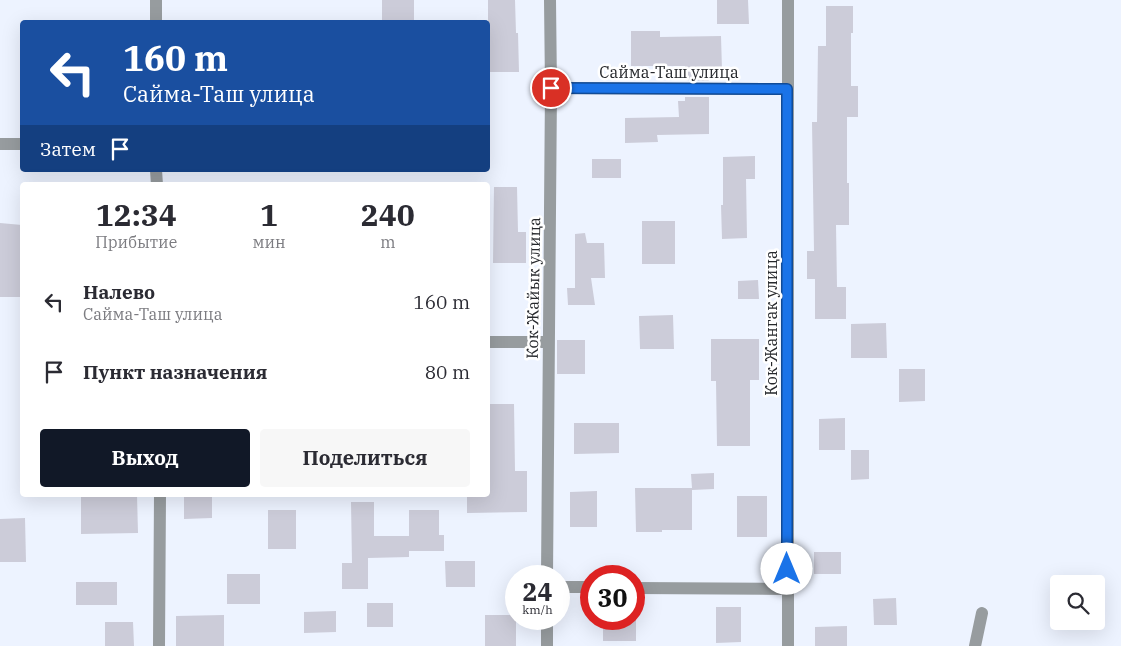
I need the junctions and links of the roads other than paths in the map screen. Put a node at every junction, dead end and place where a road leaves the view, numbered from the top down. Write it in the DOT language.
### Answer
graph roads {
  1 [pos="156,0"];
  2 [pos="550,0"];
  3 [pos="788,0"];
  4 [pos="156,20"];
  5 [pos="551,88"];
  6 [pos="787,89"];
  7 [pos="0,144"];
  8 [pos="20,144"];
  9 [pos="490,342"];
  10 [pos="548,342"];
  11 [pos="160,497"];
  12 [pos="547,565"];
  13 [pos="645,588"];
  14 [pos="787,589"];
  15 [pos="982,613"];
  16 [pos="547,630"];
  17 [pos="159,646"];
  18 [pos="547,646"];
  19 [pos="788,646"];
  20 [pos="975,646"];
  1 -- 4 [label="street"];
  2 -- 5 [label="street, Кок-Жайык улица"];
  3 -- 6 [label="street, Кок-Жангак улица"];
  5 -- 6 [label="street, Сайма-Таш улица"];
  5 -- 10 [label="street, Кок-Жайык улица"];
  6 -- 14 [label="street, Кок-Жангак улица"];
  7 -- 8 [label="street"];
  9 -- 10 [label="street"];
  10 -- 12 [label="street, Кок-Жайык улица"];
  11 -- 17 [label="street"];
  13 -- 14 [label="street"];
  14 -- 19 [label="street, Кок-Жангак улица"];
  15 -- 20 [label="street"];
  16 -- 18 [label="street"];
}
